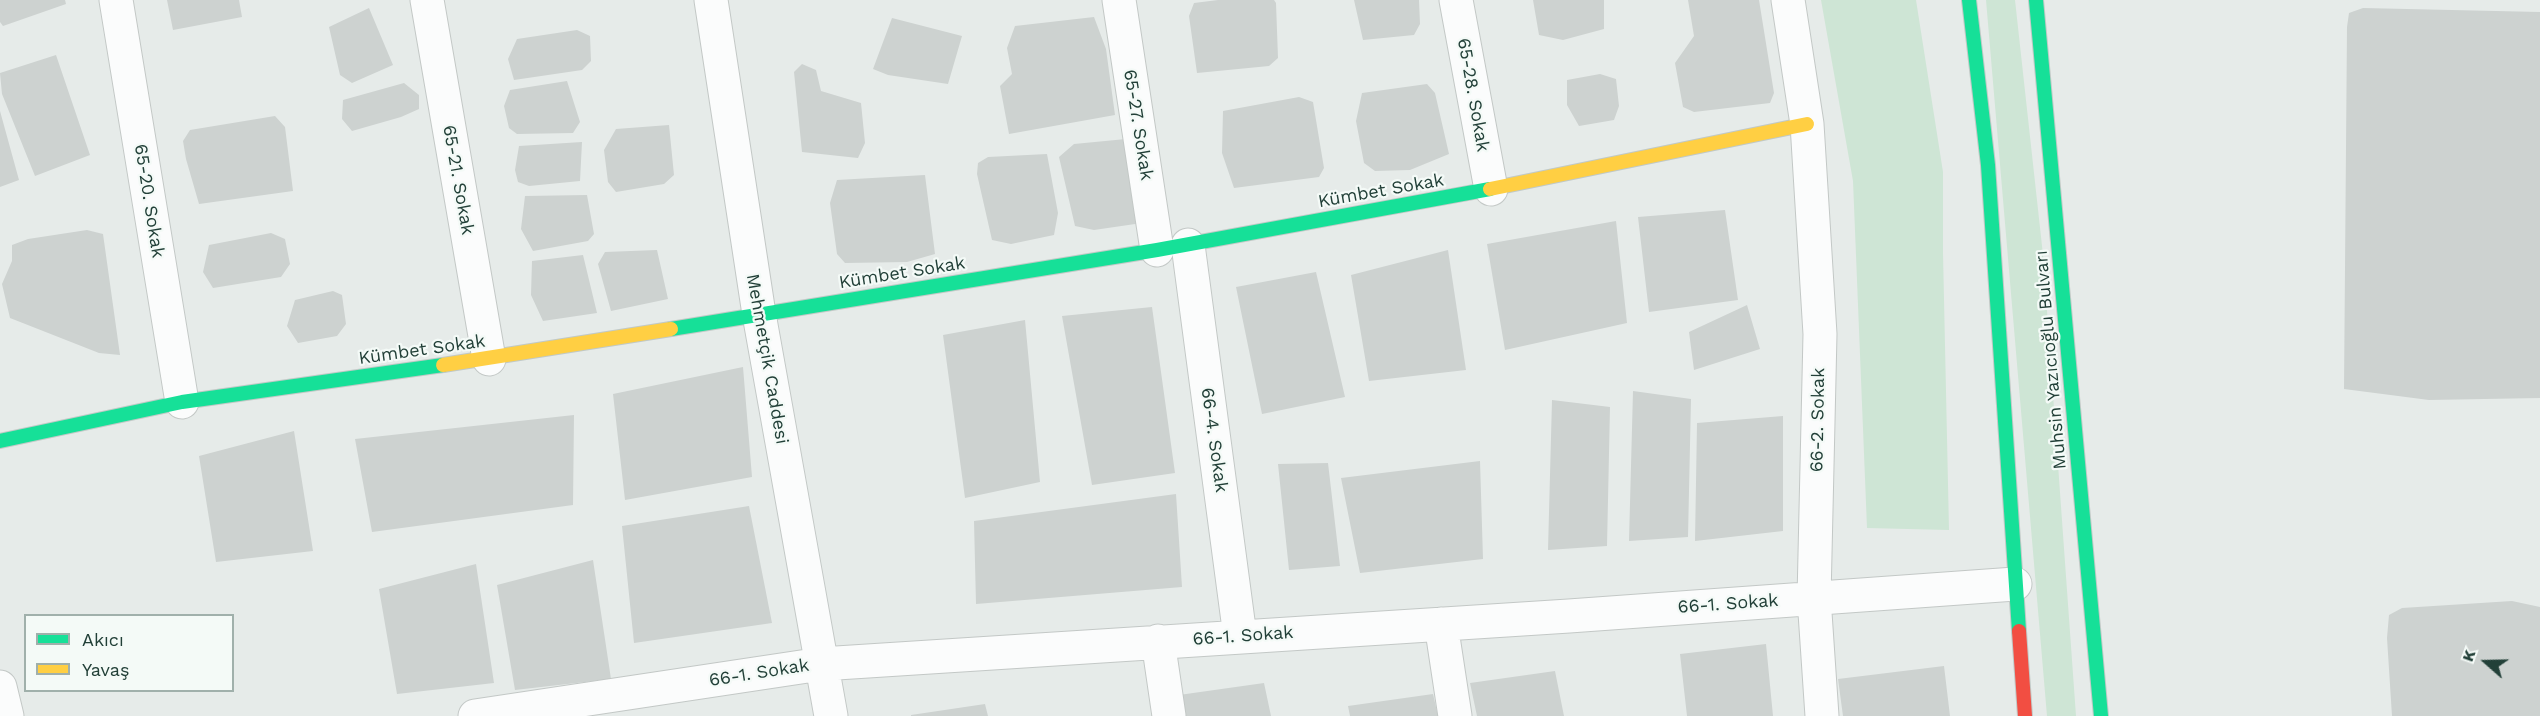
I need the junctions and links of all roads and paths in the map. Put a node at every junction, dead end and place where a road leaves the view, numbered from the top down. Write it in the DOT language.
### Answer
graph roads {
  1 [pos="116,0"];
  2 [pos="427,0"];
  3 [pos="711,0"];
  4 [pos="1119,0"];
  5 [pos="1456,0"];
  6 [pos="1788,0"];
  7 [pos="1969,0"];
  8 [pos="2036,0"];
  9 [pos="1807,124"];
  10 [pos="1491,189"];
  11 [pos="1173,248"];
  12 [pos="759,314"];
  13 [pos="489,359"];
  14 [pos="182,402"];
  15 [pos="0,441"];
  16 [pos="2015,584"];
  17 [pos="1814,598"];
  18 [pos="1441,624"];
  19 [pos="1240,636"];
  20 [pos="1158,641"];
  21 [pos="821,664"];
  22 [pos="0,687"];
  23 [pos="7,716"];
  24 [pos="475,716"];
  25 [pos="831,716"];
  26 [pos="1169,716"];
  27 [pos="1455,716"];
  28 [pos="1822,716"];
  29 [pos="2025,716"];
  30 [pos="2101,716"];
  1 -- 14 [label="street, 65-20. Sokak"];
  2 -- 13 [label="street, 65-21. Sokak"];
  3 -- 12 [label="street, Mehmetçik Caddesi"];
  4 -- 11 [label="street, 65-27. Sokak"];
  5 -- 10 [label="street, 65-28. Sokak"];
  6 -- 9 [label="street, 66-2. Sokak"];
  7 -- 16 [label="street"];
  8 -- 30 [label="street, Muhsin Yazıcıoğlu Bulvarı"];
  9 -- 10 [label="street, Kümbet Sokak"];
  9 -- 17 [label="street, 66-2. Sokak"];
  10 -- 11 [label="street, Kümbet Sokak"];
  11 -- 12 [label="street, Kümbet Sokak"];
  11 -- 19 [label="street, 66-4. Sokak"];
  12 -- 13 [label="street, Kümbet Sokak"];
  12 -- 21 [label="street, Mehmetçik Caddesi"];
  13 -- 14 [label="street, Kümbet Sokak"];
  14 -- 15 [label="street, Kümbet Sokak"];
  16 -- 17 [label="street, 66-1. Sokak"];
  16 -- 29 [label="street"];
  17 -- 18 [label="street, 66-1. Sokak"];
  17 -- 28 [label="street, 66-2. Sokak"];
  18 -- 19 [label="street, 66-1. Sokak"];
  18 -- 27 [label="street"];
  19 -- 20 [label="street, 66-1. Sokak"];
  20 -- 21 [label="street, 66-1. Sokak"];
  20 -- 26 [label="street"];
  21 -- 24 [label="street, 66-1. Sokak"];
  21 -- 25 [label="street, Mehmetçik Caddesi"];
  22 -- 23 [label="street"];
}
